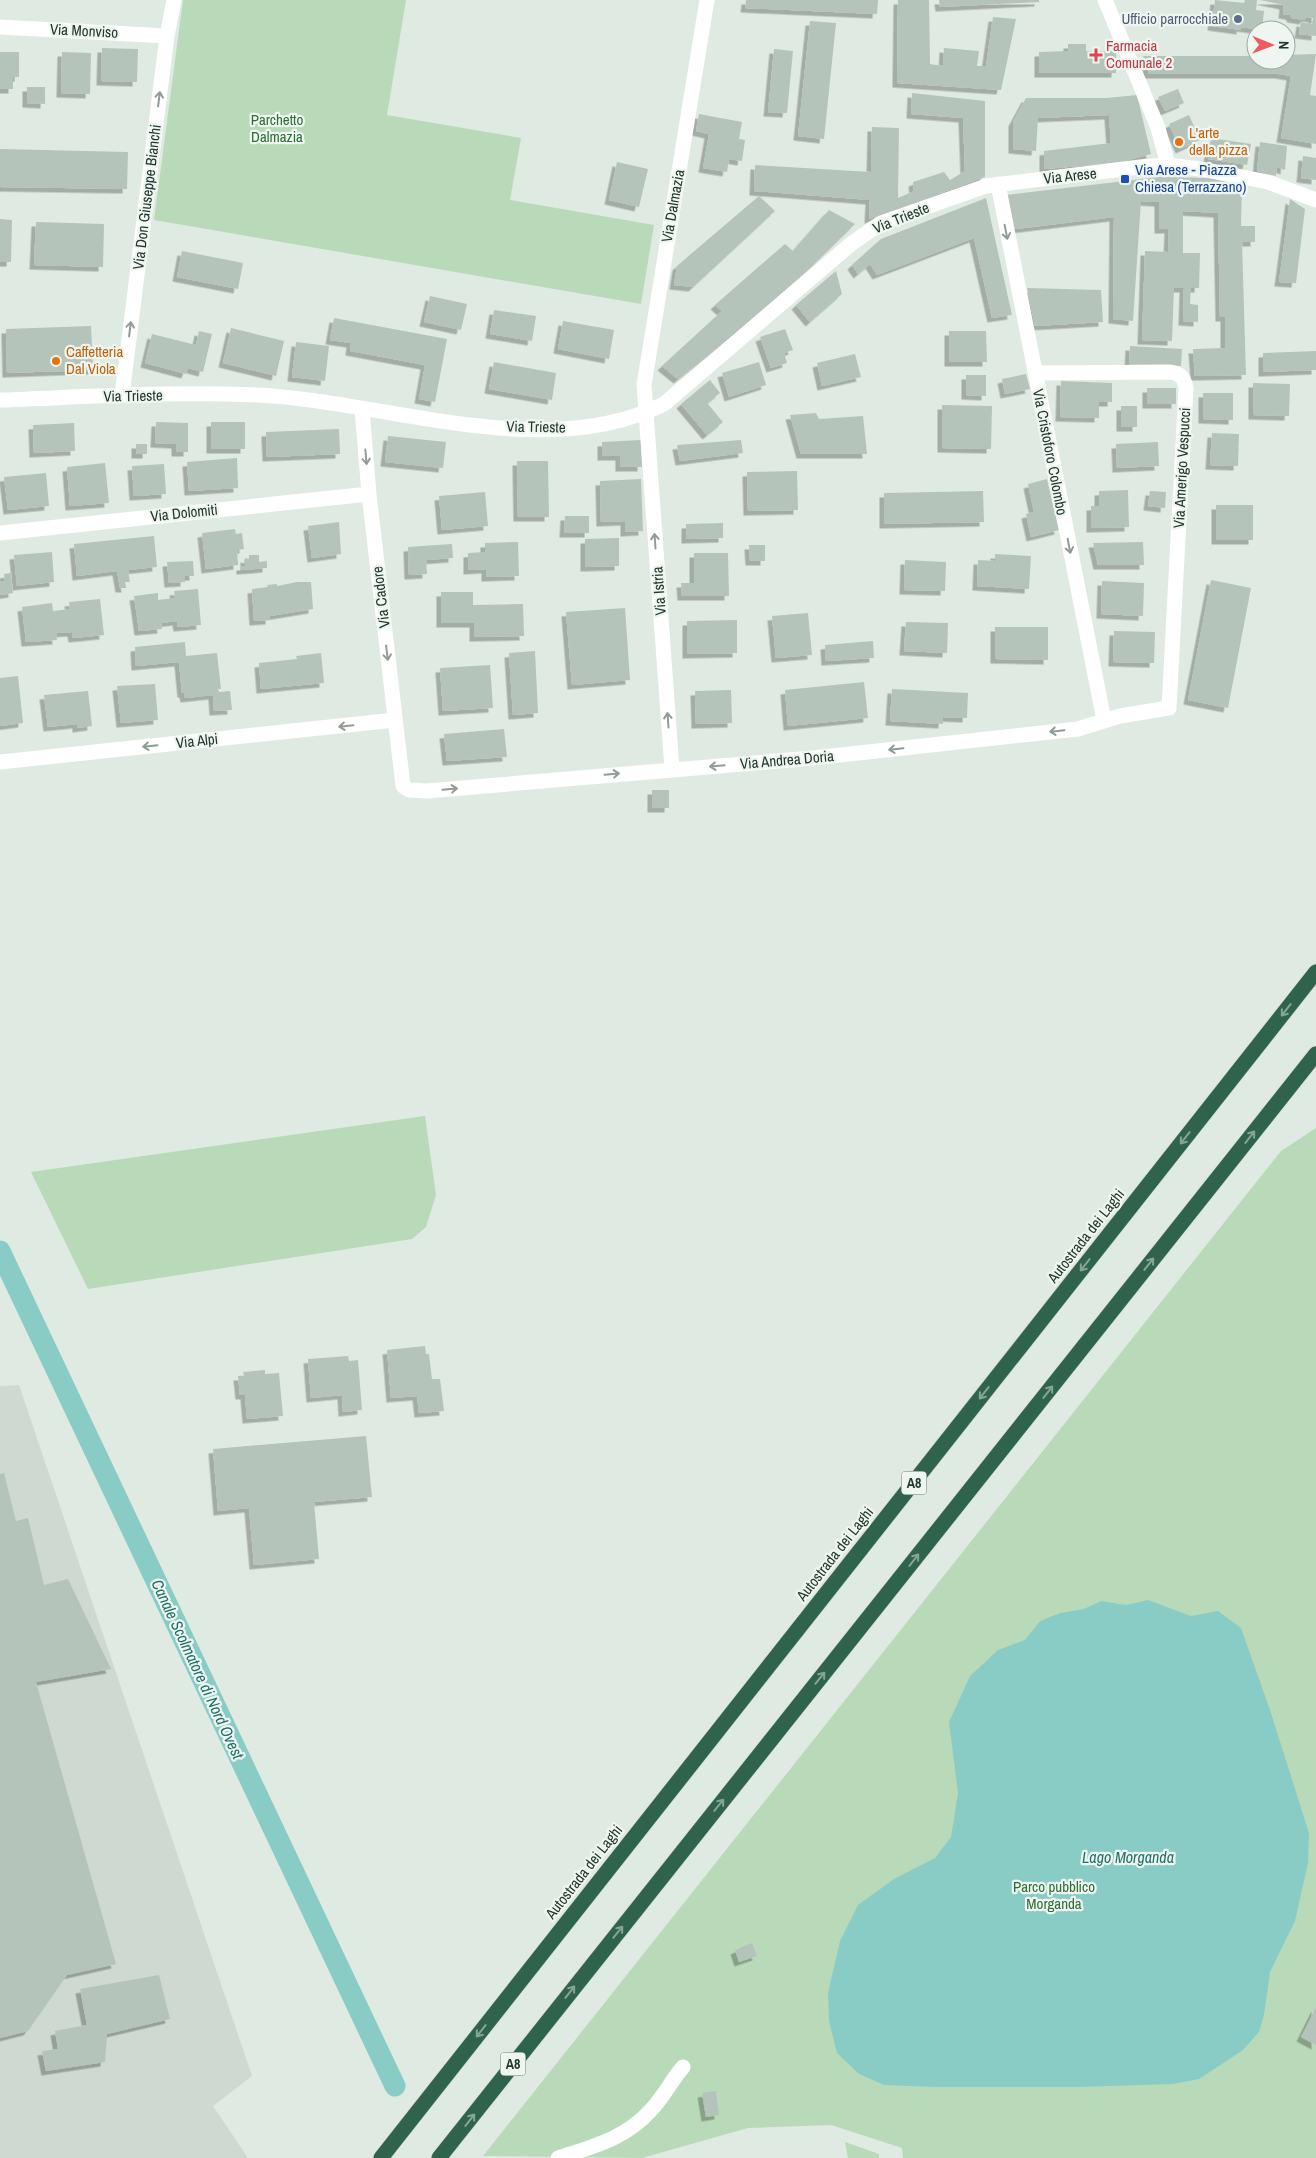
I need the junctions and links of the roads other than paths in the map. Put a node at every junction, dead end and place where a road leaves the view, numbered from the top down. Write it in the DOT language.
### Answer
graph roads {
  1 [pos="174,0"];
  2 [pos="708,0"];
  3 [pos="1105,3"];
  4 [pos="0,27"];
  5 [pos="167,36"];
  6 [pos="1168,165"];
  7 [pos="998,184"];
  8 [pos="1316,200"];
  9 [pos="1035,373"];
  10 [pos="122,395"];
  11 [pos="0,400"];
  12 [pos="362,409"];
  13 [pos="647,413"];
  14 [pos="369,494"];
  15 [pos="0,533"];
  16 [pos="1169,708"];
  17 [pos="395,720"];
  18 [pos="1104,720"];
  19 [pos="0,762"];
  20 [pos="672,769"];
  21 [pos="403,786"];
  22 [pos="1316,972"];
  23 [pos="1316,1054"];
  24 [pos="683,2068"];
  25 [pos="381,2158"];
  26 [pos="439,2158"];
  27 [pos="558,2158"];
  1 -- 5 [label="street, Via Don Giuseppe Bianchi"];
  2 -- 13 [label="street, Via Dalmazia"];
  3 -- 6 [label="street"];
  4 -- 5 [label="street, Via Monviso"];
  10 -- 5 [label="street, Via Don Giuseppe Bianchi, one-way"];
  6 -- 7 [label="street, Via Arese"];
  6 -- 8 [label="street, Via Arese"];
  7 -- 9 [label="street, Via Cristoforo Colombo, one-way"];
  7 -- 13 [label="street, Via Trieste"];
  9 -- 16 [label="street, Via Amerigo Vespucci"];
  9 -- 18 [label="street, Via Cristoforo Colombo, one-way"];
  10 -- 11 [label="street, Via Trieste"];
  10 -- 12 [label="street, Via Trieste"];
  12 -- 13 [label="street, Via Trieste"];
  12 -- 14 [label="street, Via Cadore, one-way"];
  20 -- 13 [label="street, Via Istria, one-way"];
  14 -- 15 [label="street, Via Dolomiti"];
  14 -- 17 [label="street, Via Cadore, one-way"];
  16 -- 18 [label="street, Via Andrea Doria"];
  17 -- 19 [label="street, Via Alpi, one-way"];
  17 -- 21 [label="street, Via Cadore"];
  18 -- 20 [label="street, Via Andrea Doria, one-way"];
  21 -- 20 [label="street, Via Andrea Doria, one-way"];
  22 -- 25 [label="highway, Autostrada dei Laghi / A8, one-way"];
  26 -- 23 [label="highway, A8, one-way"];
  24 -- 27 [label="street"];
}
